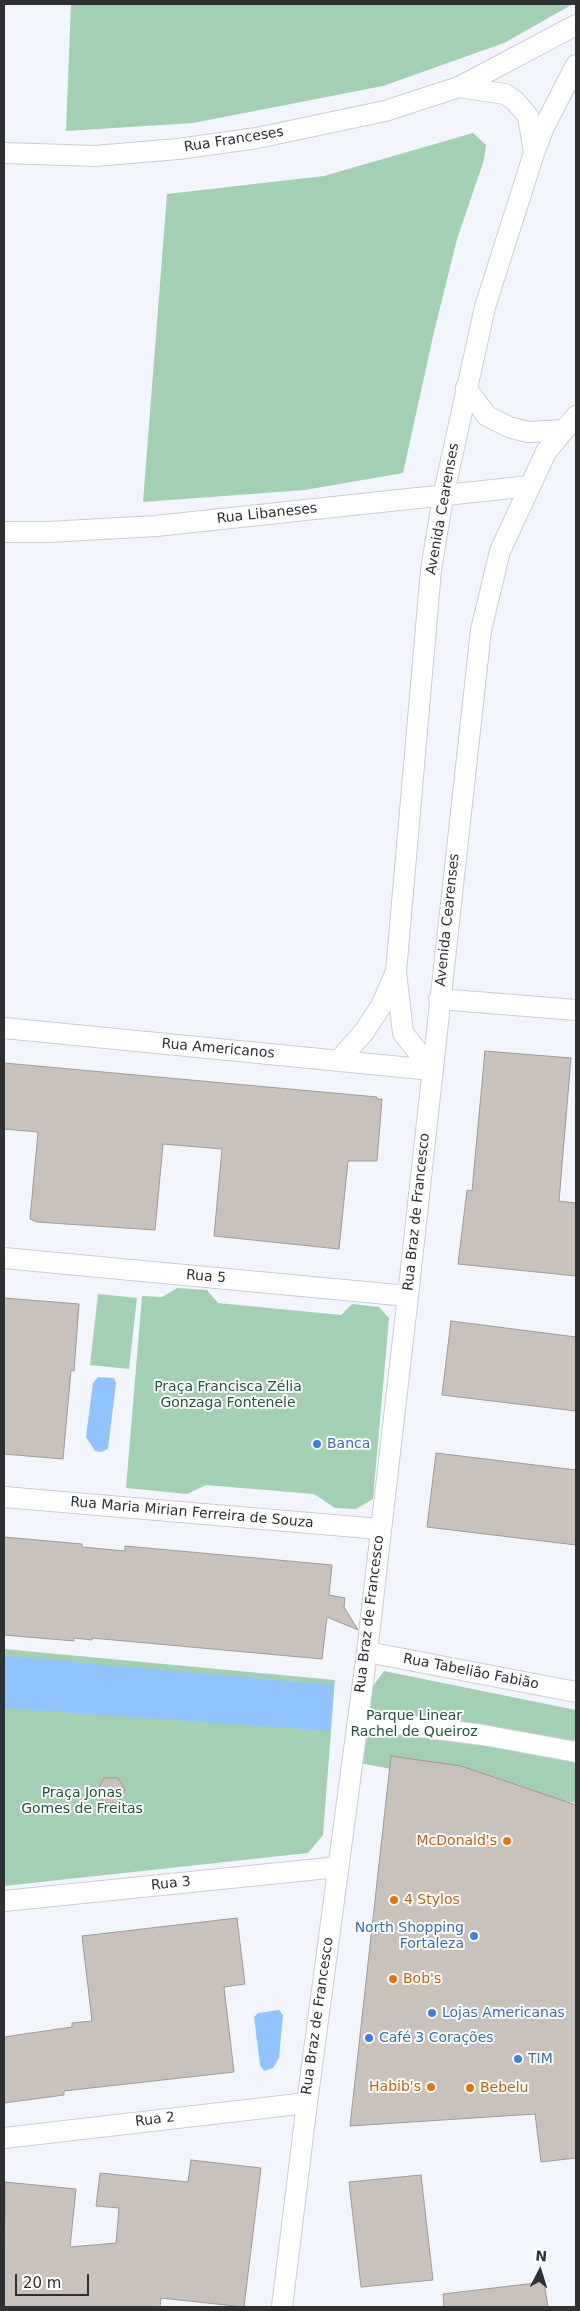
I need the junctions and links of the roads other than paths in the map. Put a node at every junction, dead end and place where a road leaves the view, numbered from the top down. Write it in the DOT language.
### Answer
graph roads {
  1 [pos="576,25"];
  2 [pos="576,65"];
  3 [pos="459,87"];
  4 [pos="534,153"];
  5 [pos="4,154"];
  6 [pos="466,388"];
  7 [pos="570,423"];
  8 [pos="530,486"];
  9 [pos="443,497"];
  10 [pos="4,532"];
  11 [pos="396,972"];
  12 [pos="440,999"];
  13 [pos="576,1010"];
  14 [pos="4,1028"];
  15 [pos="339,1060"];
  16 [pos="432,1070"];
  17 [pos="4,1258"];
  18 [pos="408,1296"];
  19 [pos="4,1497"];
  20 [pos="380,1529"];
  21 [pos="367,1652"];
  22 [pos="576,1692"];
  23 [pos="358,1719"];
  24 [pos="576,1752"];
  25 [pos="338,1867"];
  26 [pos="4,1901"];
  27 [pos="307,2102"];
  28 [pos="4,2138"];
  29 [pos="282,2307"];
  1 -- 3 [label="street, Rua Franceses"];
  2 -- 4 [label="street, Avenida Cearenses"];
  3 -- 4 [label="street, Rua Franceses"];
  3 -- 5 [label="street, Rua Franceses"];
  4 -- 6 [label="street, Avenida Cearenses"];
  6 -- 7 [label="street"];
  6 -- 9 [label="street, Avenida Cearenses"];
  7 -- 8 [label="street, Avenida Cearenses"];
  8 -- 9 [label="street, Rua Libaneses"];
  8 -- 12 [label="street, Avenida Cearenses"];
  9 -- 10 [label="street, Rua Libaneses"];
  9 -- 11 [label="street, Avenida Cearenses"];
  11 -- 15 [label="street, Avenida Cearenses"];
  11 -- 16 [label="street, Avenida Cearenses"];
  12 -- 13 [label="street"];
  12 -- 16 [label="street, Avenida Cearenses"];
  14 -- 15 [label="street, Rua Americanos"];
  15 -- 16 [label="street, Rua Americanos"];
  16 -- 18 [label="street, Rua Braz de Francesco"];
  17 -- 18 [label="street, Rua 5"];
  18 -- 20 [label="street, Rua Braz de Francesco"];
  19 -- 20 [label="street, Rua Maria Mirian Ferreira de Souza"];
  20 -- 21 [label="street, Rua Braz de Francesco"];
  21 -- 22 [label="street, Rua Tabelião Fabião"];
  21 -- 23 [label="street, Rua Braz de Francesco"];
  23 -- 24 [label="street"];
  23 -- 25 [label="street, Rua Braz de Francesco"];
  25 -- 26 [label="street, Rua 3"];
  25 -- 27 [label="street, Rua Braz de Francesco"];
  27 -- 28 [label="street, Rua 2"];
  27 -- 29 [label="street, Rua Braz de Francesco"];
}
